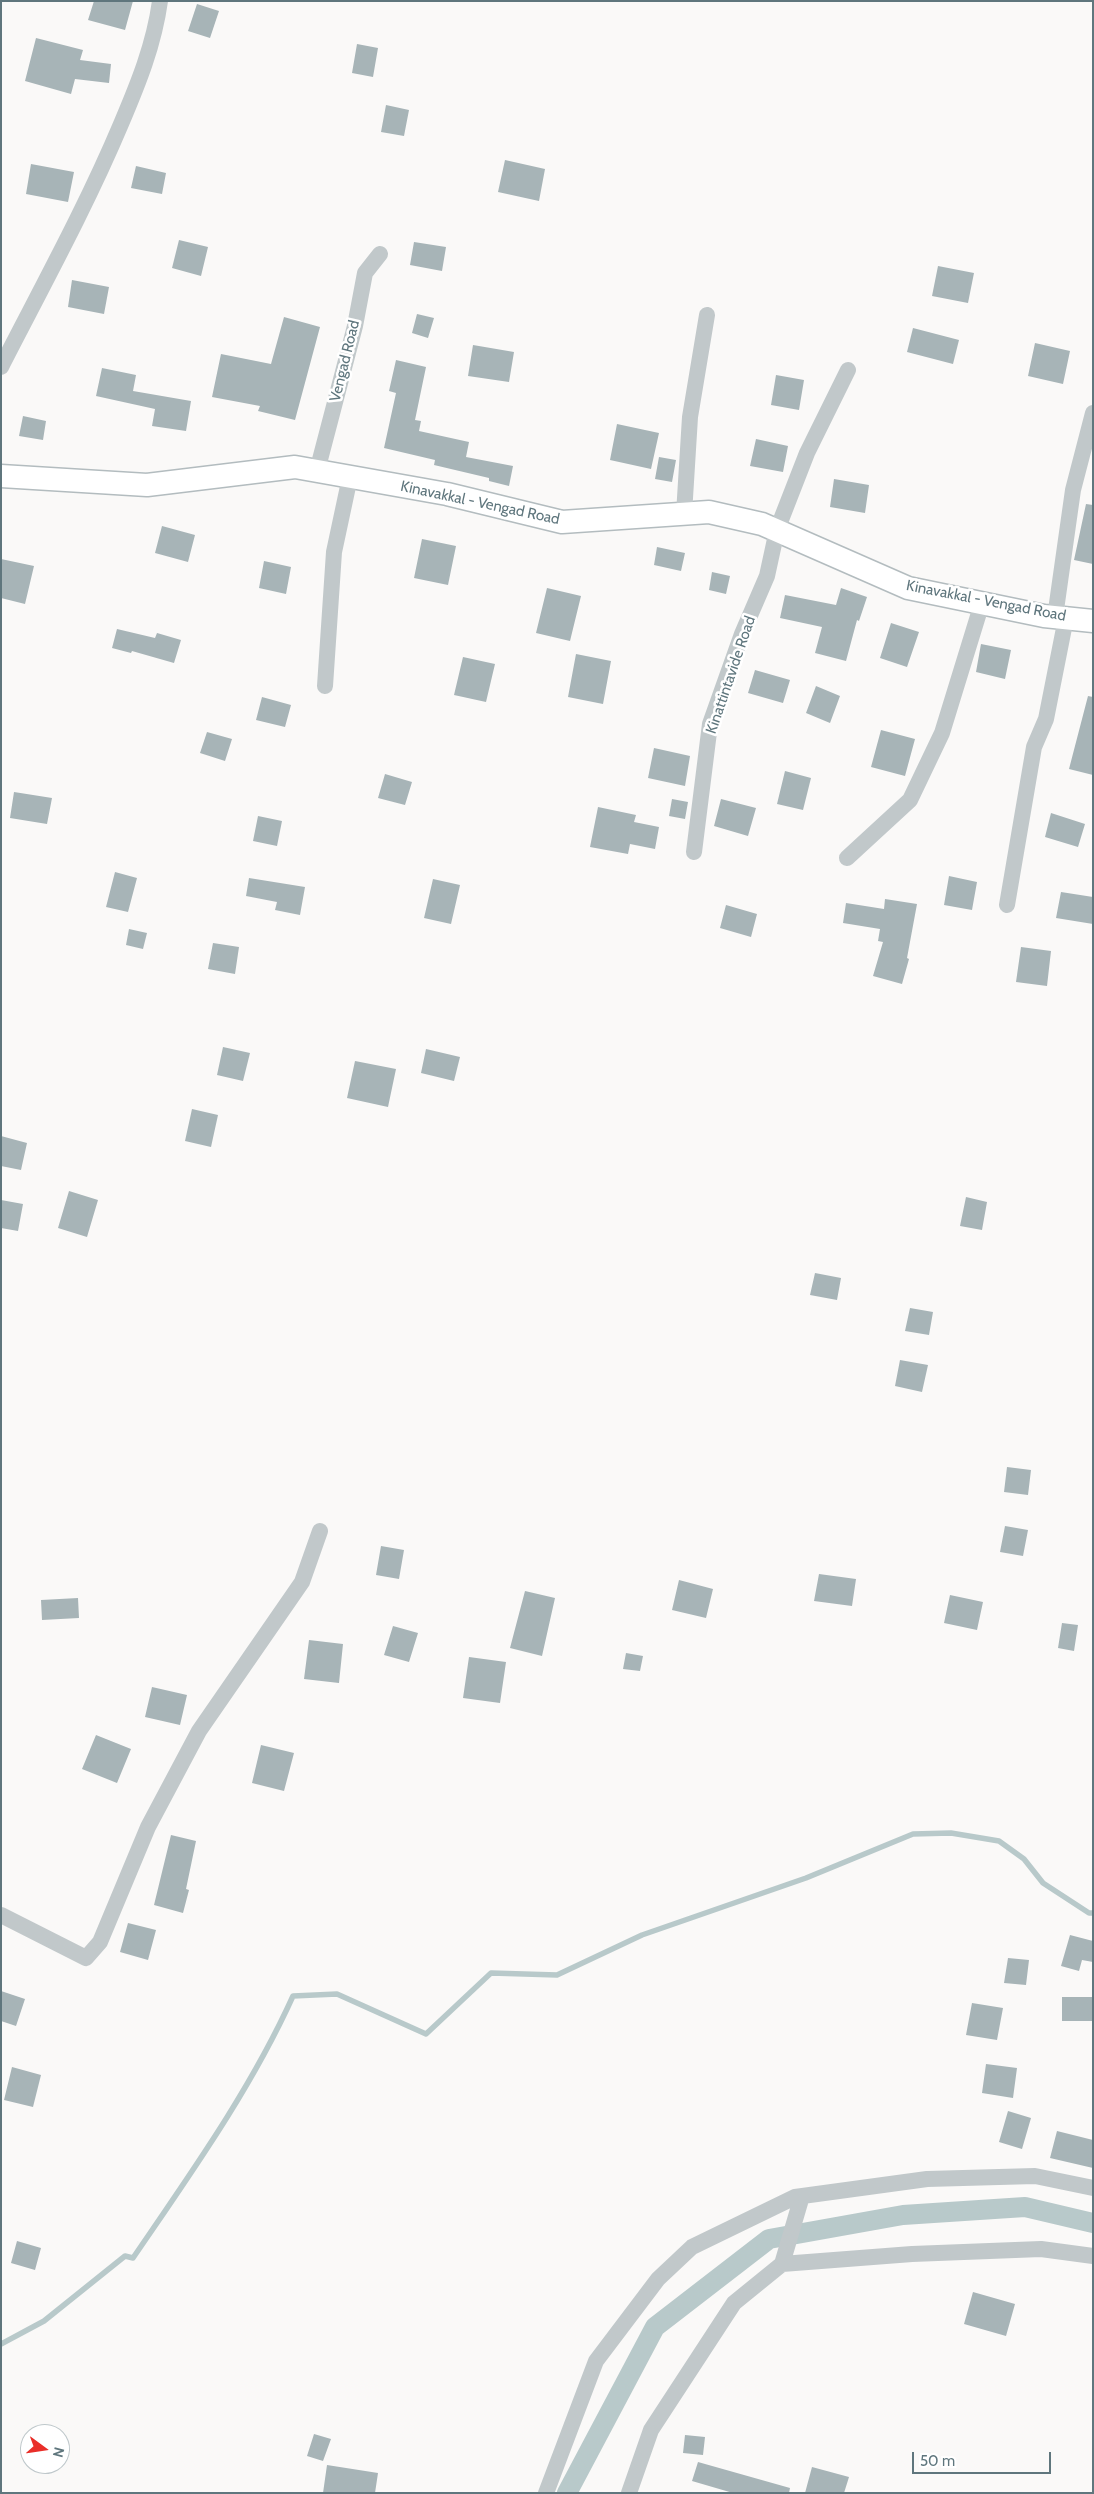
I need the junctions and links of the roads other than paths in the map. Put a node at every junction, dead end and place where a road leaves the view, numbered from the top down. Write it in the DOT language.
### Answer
graph roads {
  1 [pos="160,1"];
  2 [pos="380,254"];
  3 [pos="707,315"];
  4 [pos="1,367"];
  5 [pos="848,370"];
  6 [pos="1093,413"];
  7 [pos="317,471"];
  8 [pos="1,476"];
  9 [pos="350,476"];
  10 [pos="684,514"];
  11 [pos="777,530"];
  12 [pos="982,603"];
  13 [pos="1060,618"];
  14 [pos="1093,621"];
  15 [pos="325,686"];
  16 [pos="694,852"];
  17 [pos="847,858"];
  18 [pos="1007,905"];
  19 [pos="320,1531"];
  20 [pos="1,1914"];
  21 [pos="1093,2188"];
  22 [pos="802,2196"];
  23 [pos="1093,2256"];
  24 [pos="782,2264"];
  25 [pos="546,2493"];
  26 [pos="629,2493"];
  1 -- 4 [label="street"];
  2 -- 7 [label="street, Vengad Road"];
  3 -- 10 [label="street"];
  5 -- 11 [label="street, Kinattintavide Road"];
  6 -- 13 [label="street"];
  7 -- 8 [label="main road, Kinavakkal - Vengad Road"];
  7 -- 9 [label="main road, Kinavakkal - Vengad Road"];
  9 -- 10 [label="main road, Kinavakkal - Vengad Road"];
  9 -- 15 [label="street"];
  10 -- 11 [label="main road, Kinavakkal - Vengad Road"];
  11 -- 12 [label="main road, Kinavakkal - Vengad Road"];
  11 -- 16 [label="street, Kinattintavide Road"];
  12 -- 13 [label="main road, Kinavakkal - Vengad Road"];
  12 -- 17 [label="street"];
  13 -- 14 [label="main road, Kinavakkal - Vengad Road"];
  13 -- 18 [label="street"];
  19 -- 20 [label="street"];
  21 -- 22 [label="street"];
  22 -- 24 [label="street"];
  22 -- 25 [label="street"];
  23 -- 24 [label="street"];
  24 -- 26 [label="street"];
}
